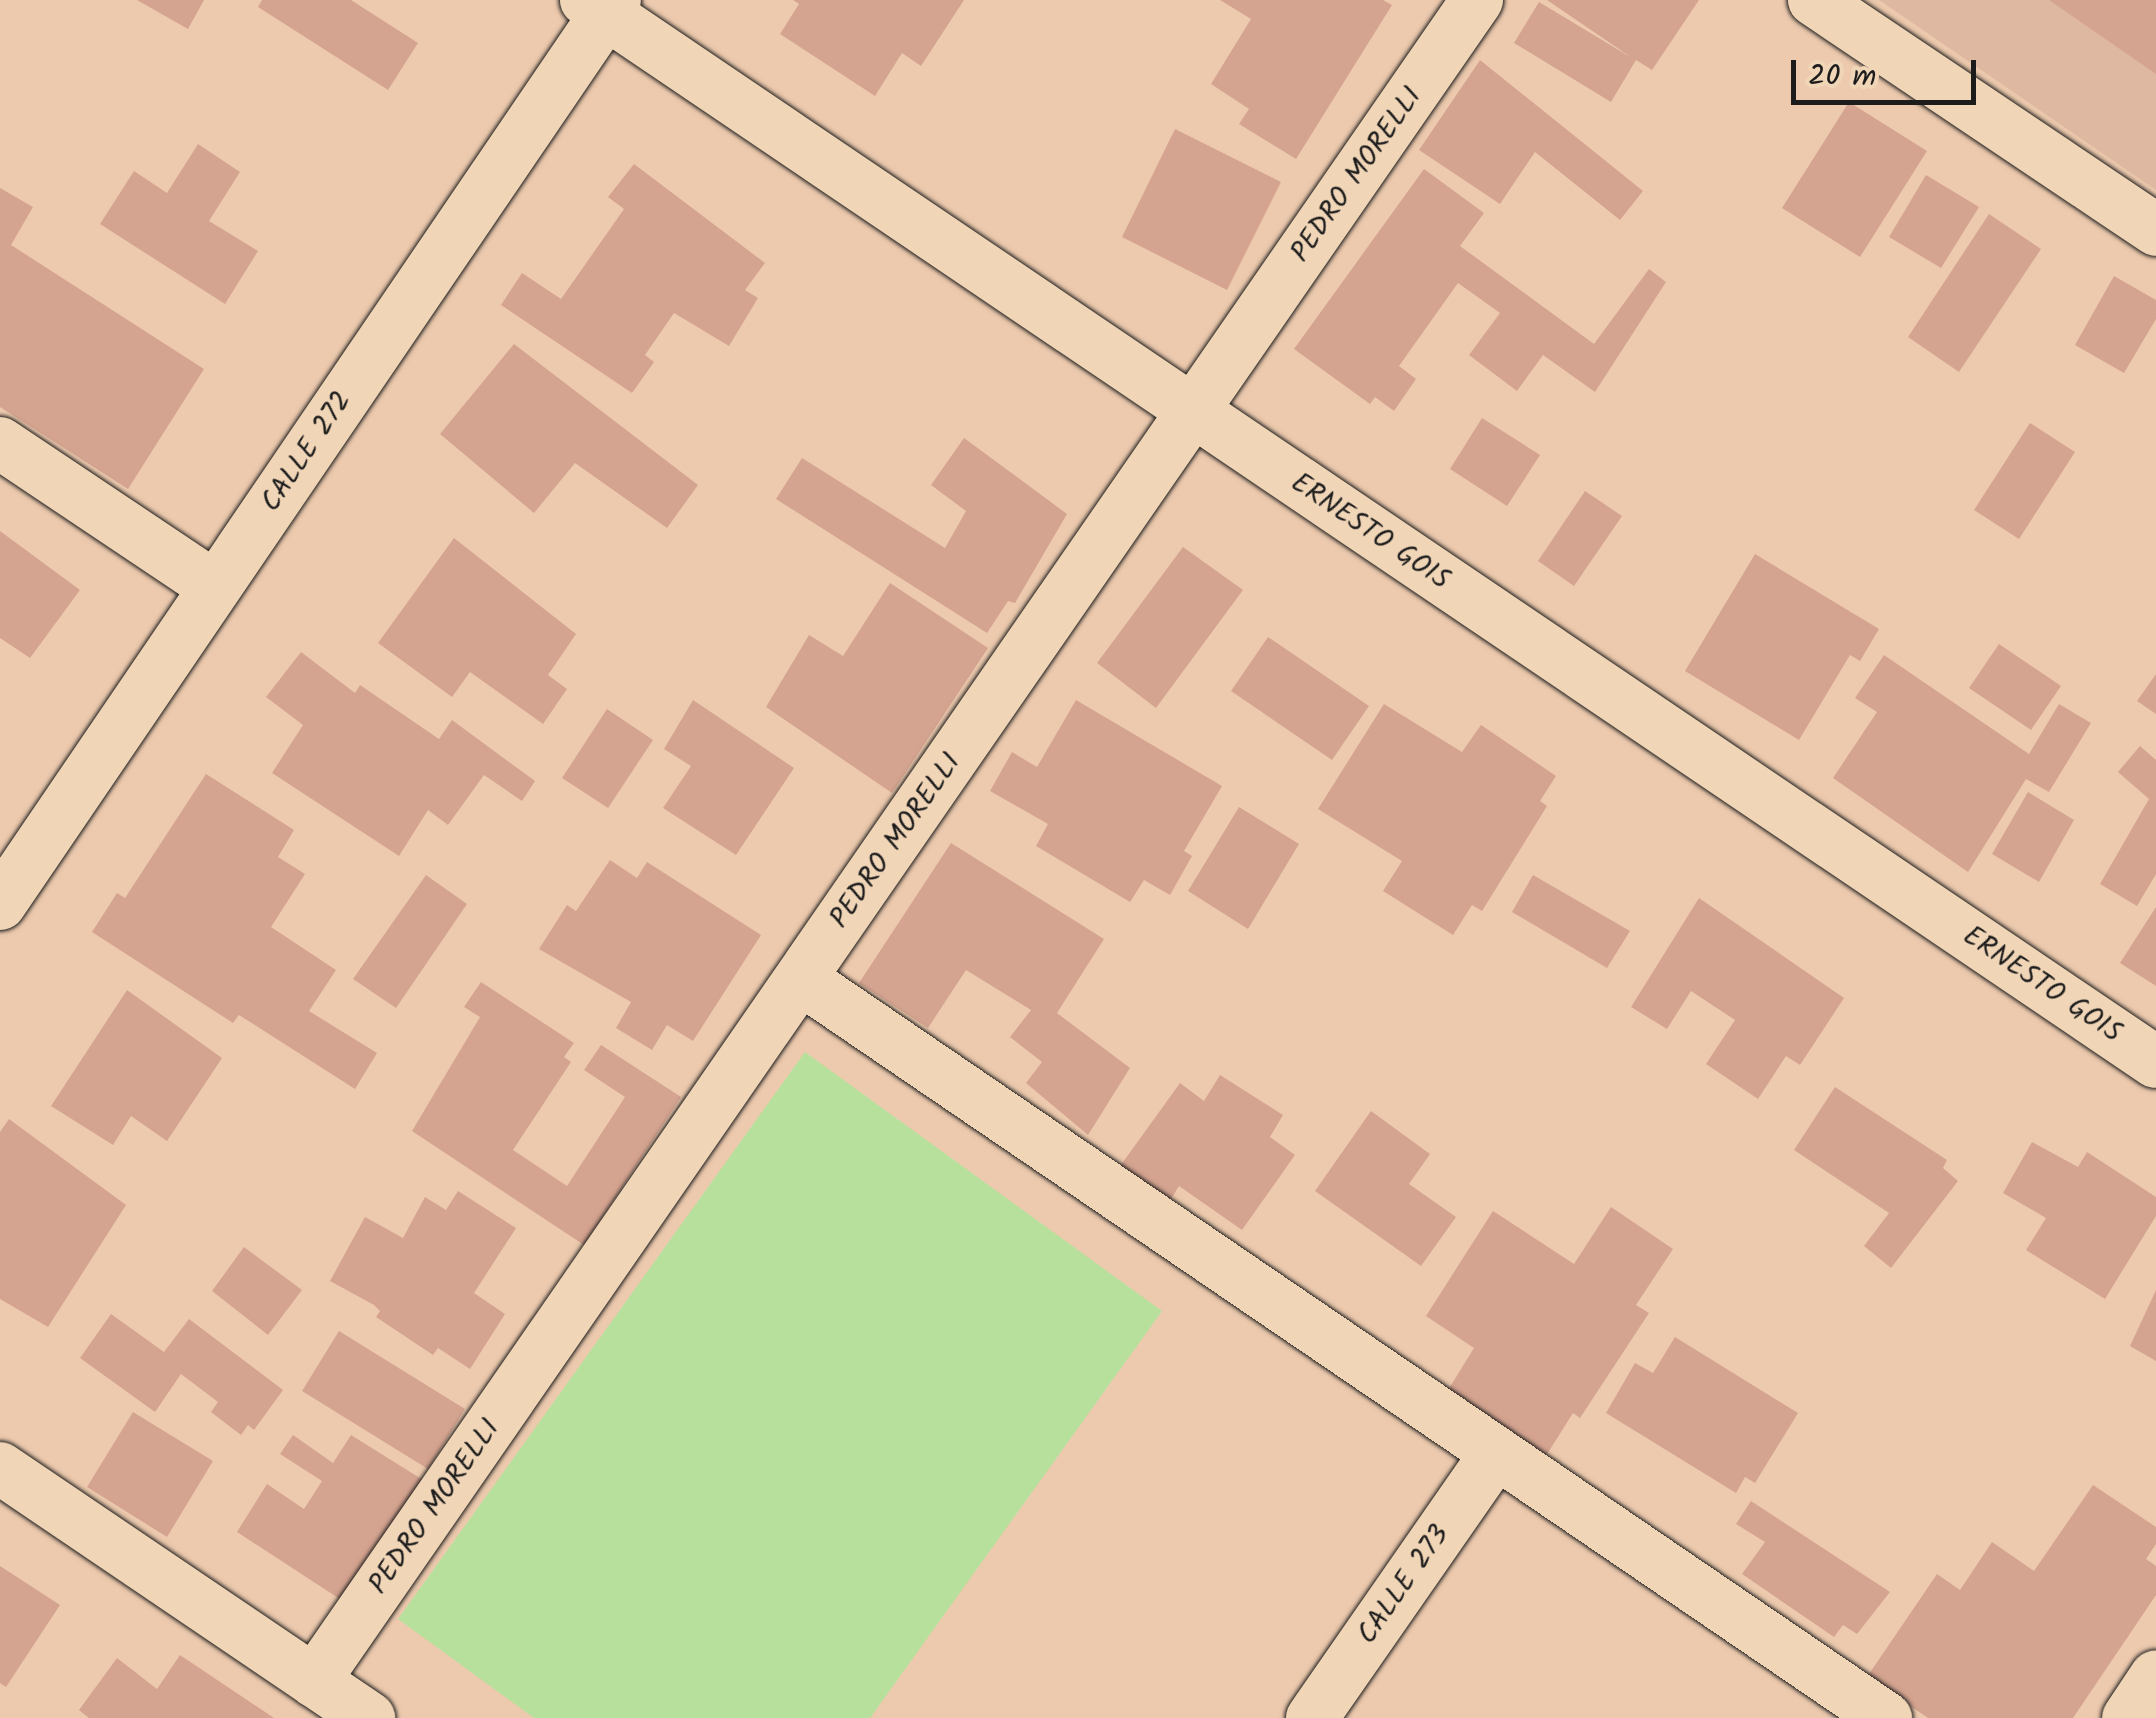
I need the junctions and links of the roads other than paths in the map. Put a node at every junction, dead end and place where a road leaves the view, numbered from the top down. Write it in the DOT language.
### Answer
graph roads {
  1 [pos="1477,0"];
  2 [pos="1814,0"];
  3 [pos="602,4"];
  4 [pos="2156,230"];
  5 [pos="1193,412"];
  6 [pos="0,444"];
  7 [pos="215,587"];
  8 [pos="0,904"];
  9 [pos="800,979"];
  10 [pos="2156,1062"];
  11 [pos="1496,1453"];
  12 [pos="0,1468"];
  13 [pos="2156,1676"];
  14 [pos="314,1682"];
  15 [pos="368,1718"];
  16 [pos="1312,1718"];
  17 [pos="1886,1718"];
  18 [pos="2128,1718"];
  1 -- 5 [label="street, PEDRO MORELLI"];
  2 -- 4 [label="street"];
  3 -- 5 [label="street, ERNESTO GOIS"];
  3 -- 7 [label="street, CALLE 272"];
  5 -- 9 [label="street, PEDRO MORELLI"];
  5 -- 10 [label="street, ERNESTO GOIS"];
  6 -- 7 [label="street"];
  7 -- 8 [label="street, CALLE 272"];
  9 -- 11 [label="street"];
  9 -- 14 [label="street, PEDRO MORELLI"];
  11 -- 16 [label="street, CALLE 273"];
  11 -- 17 [label="street"];
  12 -- 14 [label="street"];
  13 -- 18 [label="street"];
  14 -- 15 [label="street"];
}
